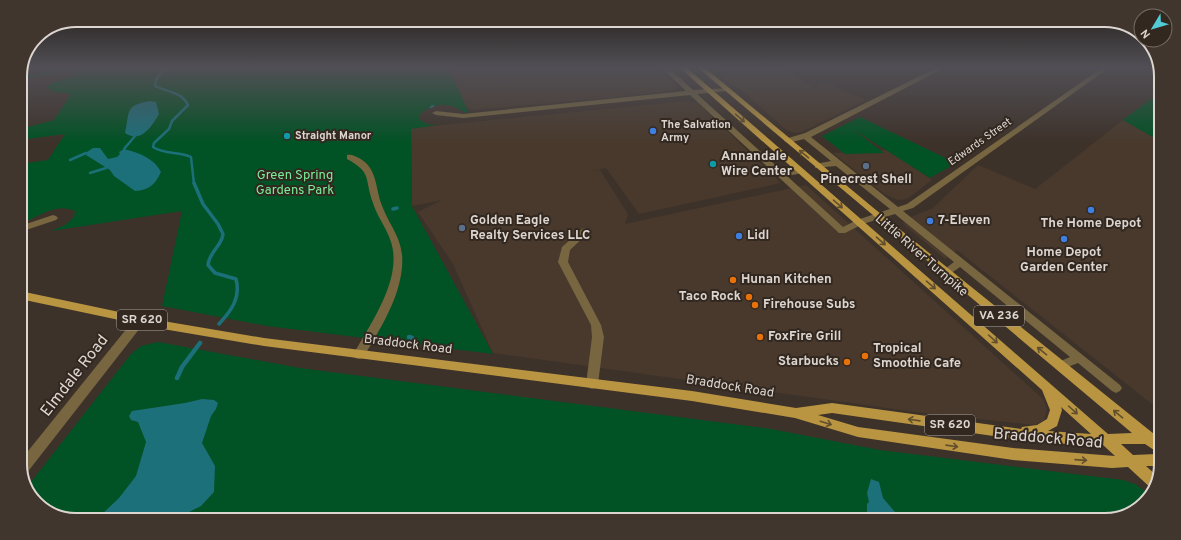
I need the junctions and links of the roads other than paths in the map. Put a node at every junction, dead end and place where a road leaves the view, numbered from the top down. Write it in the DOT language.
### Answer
graph roads {
  1 [pos="709,92"];
  2 [pos="711,92"];
  3 [pos="731,92"];
  4 [pos="893,92"];
  5 [pos="1071,92"];
  6 [pos="693,94"];
  7 [pos="436,113"];
  8 [pos="805,136"];
  9 [pos="788,141"];
  10 [pos="350,157"];
  11 [pos="837,162"];
  12 [pos="818,166"];
  13 [pos="800,171"];
  14 [pos="780,175"];
  15 [pos="866,186"];
  16 [pos="850,193"];
  17 [pos="896,211"];
  18 [pos="879,217"];
  19 [pos="53,218"];
  20 [pos="860,222"];
  21 [pos="27,227"];
  22 [pos="584,231"];
  23 [pos="960,262"];
  24 [pos="946,272"];
  25 [pos="27,296"];
  26 [pos="140,320"];
  27 [pos="359,354"];
  28 [pos="1079,358"];
  29 [pos="1060,366"];
  30 [pos="1033,375"];
  31 [pos="592,384"];
  32 [pos="1116,388"];
  33 [pos="795,413"];
  34 [pos="1006,433"];
  35 [pos="1106,439"];
  36 [pos="1154,440"];
  37 [pos="1154,460"];
  38 [pos="1130,461"];
  39 [pos="27,462"];
  40 [pos="1151,480"];
  1 -- 6 [label="street"];
  2 -- 13 [label="main road, Little River Turnpike / VA 236, one-way"];
  3 -- 9 [label="main road, Little River Turnpike / VA 236"];
  4 -- 8 [label="street"];
  5 -- 17 [label="street, Edwards Street"];
  6 -- 7 [label="street"];
  6 -- 14 [label="street"];
  8 -- 9 [label="street"];
  8 -- 11 [label="street"];
  12 -- 9 [label="main road, Little River Turnpike / VA 236, one-way"];
  10 -- 27 [label="street"];
  11 -- 12 [label="street"];
  11 -- 15 [label="street"];
  12 -- 16 [label="main road, Little River Turnpike / VA 236"];
  13 -- 14 [label="street"];
  13 -- 20 [label="main road, Little River Turnpike / VA 236, one-way"];
  14 -- 20 [label="street, Edwards Street"];
  15 -- 16 [label="street"];
  15 -- 17 [label="street"];
  16 -- 18 [label="main road, Little River Turnpike / VA 236"];
  17 -- 18 [label="street, Edwards Street"];
  17 -- 23 [label="street"];
  18 -- 20 [label="street, Edwards Street"];
  18 -- 24 [label="main road, Little River Turnpike / VA 236"];
  19 -- 21 [label="street"];
  20 -- 30 [label="main road, Little River Turnpike / VA 236, one-way"];
  22 -- 31 [label="street"];
  23 -- 24 [label="street"];
  23 -- 28 [label="street"];
  29 -- 24 [label="main road, Little River Turnpike / VA 236, one-way"];
  25 -- 26 [label="main road, Braddock Road / SR 620"];
  26 -- 27 [label="main road, Braddock Road / SR 620"];
  26 -- 39 [label="street, Elmdale Road"];
  27 -- 31 [label="main road, Braddock Road / SR 620"];
  28 -- 29 [label="street"];
  28 -- 32 [label="street"];
  36 -- 29 [label="main road, Little River Turnpike / VA 236, one-way"];
  30 -- 34 [label="main road"];
  30 -- 35 [label="main road, Little River Turnpike / VA 236, one-way"];
  31 -- 33 [label="main road, Braddock Road / SR 620"];
  34 -- 33 [label="main road, Braddock Road / SR 620, one-way"];
  33 -- 38 [label="main road, Braddock Road / SR 620, one-way"];
  34 -- 35 [label="main road, Braddock Road / SR 620"];
  35 -- 36 [label="main road, Braddock Road / SR 620"];
  35 -- 38 [label="main road, Little River Turnpike / VA 236"];
  37 -- 38 [label="main road, Braddock Road / SR 620"];
  38 -- 40 [label="main road, Little River Turnpike / VA 236"];
}
